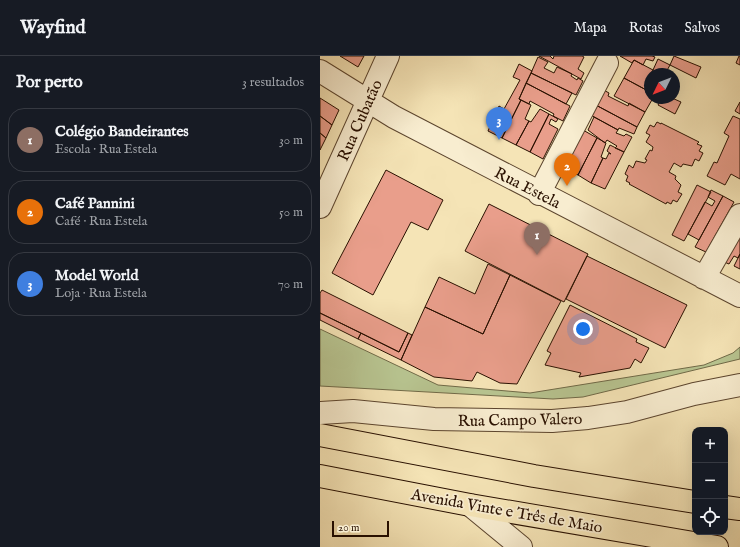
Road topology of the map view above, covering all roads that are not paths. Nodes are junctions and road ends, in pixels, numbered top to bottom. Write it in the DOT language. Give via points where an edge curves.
graph roads {
  1 [pos="388,56"];
  2 [pos="606,63"];
  3 [pos="320,71"];
  4 [pos="368,102"];
  5 [pos="539,194"];
  6 [pos="320,206"];
  7 [pos="740,214"];
  8 [pos="704,278"];
  9 [pos="740,296"];
  10 [pos="740,385"];
  11 [pos="320,412"];
  12 [pos="320,435"];
  13 [pos="320,476"];
  14 [pos="692,502"];
  15 [pos="470,505"];
  16 [pos="728,507"];
  17 [pos="740,509"];
  18 [pos="522,547"];
  19 [pos="717,547"];
  1 -- 4 [label="street, Rua Cubatão"];
  2 -- 5 [label="street"];
  3 -- 4 [label="street, Rua Estela"];
  4 -- 5 [label="street, Rua Estela"];
  4 -- 6 [label="street, Rua Cubatão"];
  5 -- 8 [label="street, Rua Estela" via="589,217"];
  7 -- 8 [label="street"];
  8 -- 9 [label="street, Rua Estela"];
  10 -- 11 [label="street, Rua Campo Valero" via="627,412 552,421 434,419 353,411"];
  12 -- 14 [label="highway" via="534,476"];
  13 -- 15 [label="highway, Avenida Vinte e Três de Maio"];
  15 -- 18 [label="street"];
  15 -- 19 [label="highway, Avenida Vinte e Três de Maio"];
  16 -- 17 [label="highway"];
}
